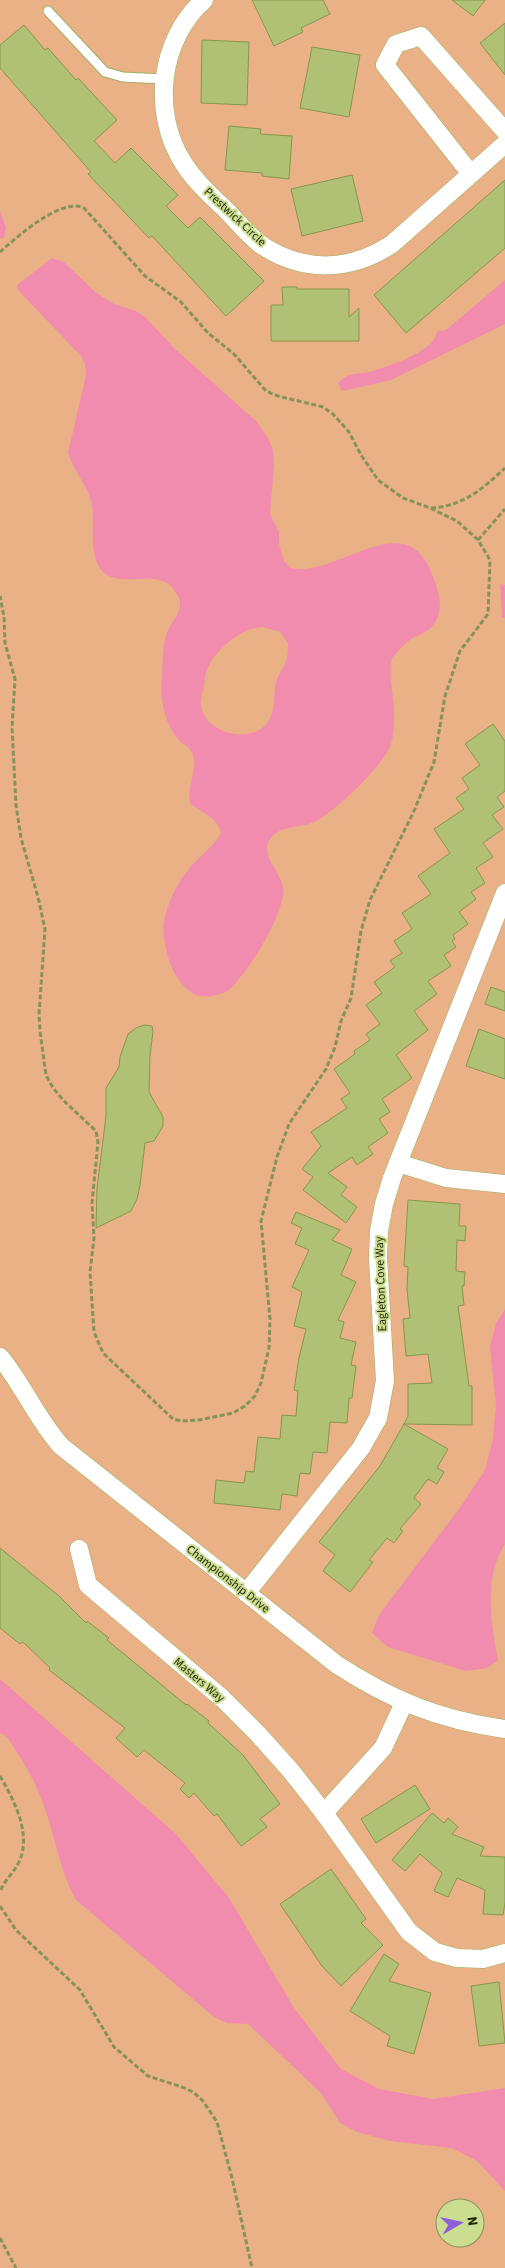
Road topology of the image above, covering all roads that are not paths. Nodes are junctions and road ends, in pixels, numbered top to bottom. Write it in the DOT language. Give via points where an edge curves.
graph roads {
  1 [pos="204,0"];
  2 [pos="48,11"];
  3 [pos="164,79"];
  4 [pos="505,131"];
  5 [pos="505,144"];
  6 [pos="471,174"];
  7 [pos="505,893"];
  8 [pos="398,1162"];
  9 [pos="505,1184"];
  10 [pos="0,1357"];
  11 [pos="79,1549"];
  12 [pos="246,1593"];
  13 [pos="404,1703"];
  14 [pos="505,1729"];
  15 [pos="324,1813"];
  16 [pos="505,1953"];
  1 -- 3 [label="street, Prestwick Circle" via="175,40"];
  2 -- 3 [label="lane" via="106,72 123,77"];
  3 -- 6 [label="street, Prestwick Circle" via="166,123 183,163 259,243 294,261 319,266 344,265 379,252"];
  4 -- 6 [label="street" via="421,36 396,44 385,66"];
  5 -- 6 [label="street, Prestwick Circle"];
  7 -- 8 [label="street, Eagleton Cove Way"];
  8 -- 9 [label="street" via="446,1178"];
  8 -- 12 [label="street, Eagleton Cove Way" via="379,1231 385,1381 378,1418 361,1448"];
  10 -- 12 [label="street, Championship Drive" via="61,1446"];
  11 -- 15 [label="street, Masters Way" via="88,1585 222,1699 258,1734"];
  12 -- 13 [label="street, Championship Drive" via="336,1664 369,1686"];
  13 -- 14 [label="street, Championship Drive" via="457,1720"];
  13 -- 15 [label="street" via="383,1748"];
  15 -- 16 [label="street, Masters Way" via="417,1940 435,1952 457,1958 483,1959"];
}
